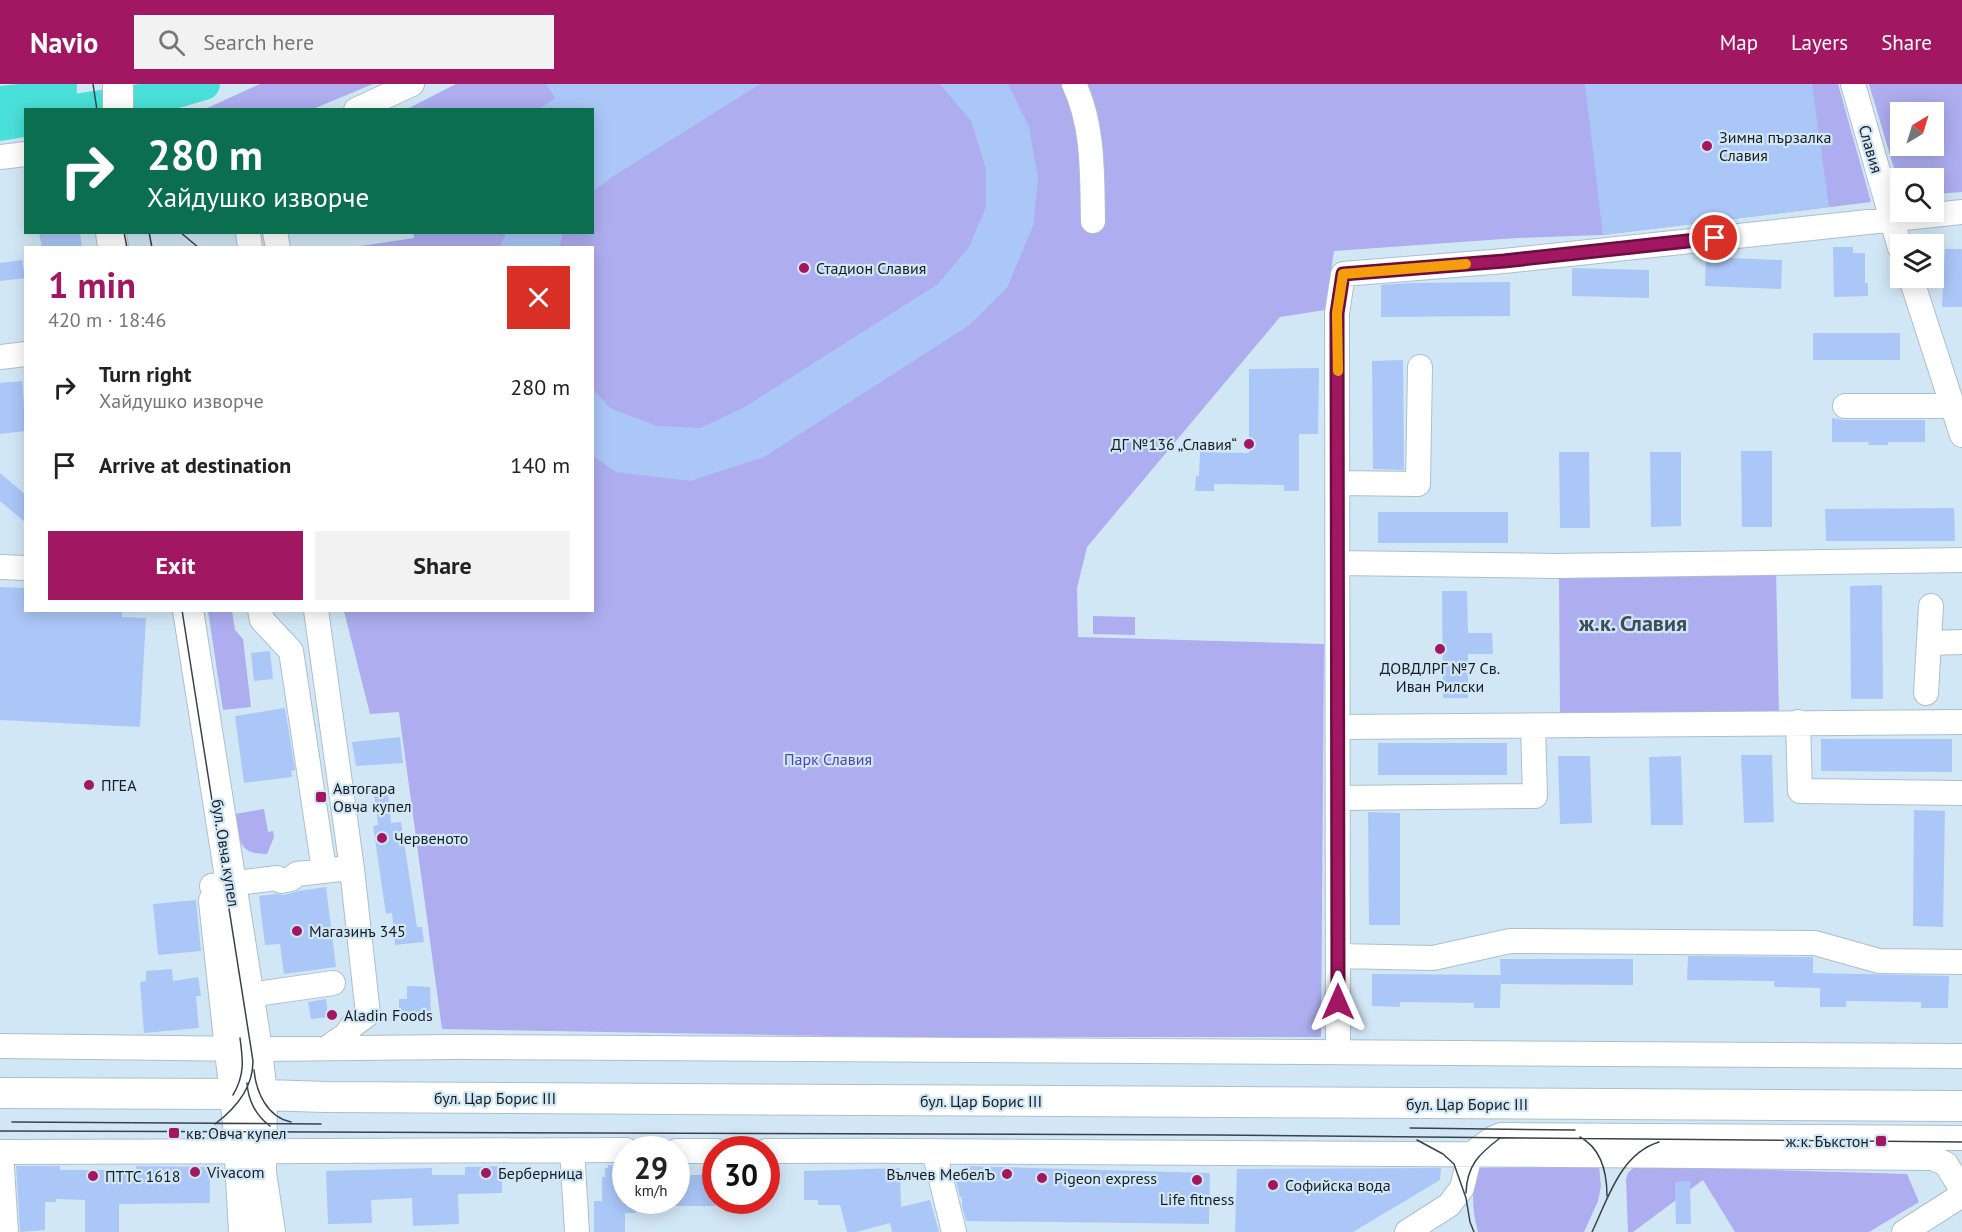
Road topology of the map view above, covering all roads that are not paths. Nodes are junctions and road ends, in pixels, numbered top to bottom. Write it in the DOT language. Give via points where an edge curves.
graph roads {
  1 [pos="118,84"];
  2 [pos="412,84"];
  3 [pos="1074,84"];
  4 [pos="1853,84"];
  5 [pos="118,108"];
  6 [pos="361,108"];
  7 [pos="24,153"];
  8 [pos="0,157"];
  9 [pos="1962,212"];
  10 [pos="1944,214"];
  11 [pos="1890,215"];
  12 [pos="1890,219"];
  13 [pos="1093,221"];
  14 [pos="1914,288"];
  15 [pos="24,354"];
  16 [pos="0,357"];
  17 [pos="1420,368"];
  18 [pos="1845,406"];
  19 [pos="1954,406"];
  20 [pos="1962,435"];
  21 [pos="1338,483"];
  22 [pos="1962,560"];
  23 [pos="1338,563"];
  24 [pos="0,567"];
  25 [pos="24,568"];
  26 [pos="1931,606"];
  27 [pos="170,612"];
  28 [pos="188,612"];
  29 [pos="260,612"];
  30 [pos="316,612"];
  31 [pos="1962,642"];
  32 [pos="1929,643"];
  33 [pos="1926,693"];
  34 [pos="1798,722"];
  35 [pos="1962,722"];
  36 [pos="1533,726"];
  37 [pos="1338,727"];
  38 [pos="1962,793"];
  39 [pos="1338,798"];
  40 [pos="352,869"];
  41 [pos="324,870"];
  42 [pos="221,885"];
  43 [pos="1338,956"];
  44 [pos="1962,962"];
  45 [pos="333,983"];
  46 [pos="249,995"];
  47 [pos="0,1046"];
  48 [pos="327,1048"];
  49 [pos="244,1049"];
  50 [pos="1338,1052"];
  51 [pos="1962,1056"];
  52 [pos="0,1093"];
  53 [pos="249,1094"];
  54 [pos="1962,1106"];
  55 [pos="1962,1138"];
  56 [pos="572,1150"];
  57 [pos="612,1150"];
  58 [pos="250,1151"];
  59 [pos="780,1151"];
  60 [pos="934,1151"];
  61 [pos="0,1152"];
  62 [pos="1470,1155"];
  63 [pos="1962,1190"];
  64 [pos="1962,1195"];
  65 [pos="6,1232"];
  66 [pos="244,1232"];
  67 [pos="270,1232"];
  68 [pos="577,1232"];
  69 [pos="954,1232"];
  70 [pos="1407,1232"];
  71 [pos="1904,1232"];
  1 -- 5 [label="main road"];
  2 -- 6 [label="street"];
  3 -- 13 [label="street" via="1091,152"];
  4 -- 11 [label="street, Славия"];
  7 -- 8 [label="street"];
  9 -- 10 [label="street"];
  12 -- 21 [label="street" via="1504,261 1343,274 1337,313"];
  14 -- 19 [label="street"];
  15 -- 16 [label="street"];
  17 -- 21 [label="street" via="1418,484"];
  18 -- 19 [label="street"];
  19 -- 20 [label="street"];
  21 -- 23 [label="street"];
  22 -- 23 [label="street" via="1555,566"];
  23 -- 37 [label="street"];
  24 -- 25 [label="street"];
  26 -- 32 [label="street"];
  27 -- 42 [label="main road, бул. Овча купел"];
  28 -- 42 [label="main road, бул. Овча купел"];
  29 -- 41 [label="street" via="261,620 291,651"];
  30 -- 40 [label="street"];
  31 -- 32 [label="street"];
  32 -- 33 [label="street"];
  34 -- 35 [label="street"];
  34 -- 36 [label="street"];
  34 -- 38 [label="street" via="1800,791"];
  36 -- 37 [label="street"];
  36 -- 39 [label="street" via="1535,796"];
  37 -- 39 [label="street"];
  39 -- 43 [label="street"];
  40 -- 41 [label="street"];
  40 -- 48 [label="street" via="368,1014"];
  41 -- 42 [label="street"];
  42 -- 46 [label="main road, бул. Овча купел"];
  42 -- 49 [label="main road, бул. Овча купел"];
  43 -- 44 [label="street" via="1433,958 1510,941 1815,943 1879,961"];
  43 -- 50 [label="street"];
  45 -- 46 [label="street"];
  46 -- 49 [label="main road, бул. Овча купел"];
  47 -- 49 [label="street"];
  48 -- 49 [label="street"];
  48 -- 50 [label="street"];
  49 -- 53 [label="main road, бул. Овча купел"];
  50 -- 51 [label="street"];
  52 -- 53 [label="main road, бул. Цар Борис III"];
  53 -- 54 [label="main road, бул. Цар Борис III"];
  53 -- 58 [label="main road, бул. Овча купел"];
  55 -- 62 [label="street" via="1508,1134 1492,1139"];
  56 -- 57 [label="street"];
  56 -- 58 [label="street"];
  56 -- 68 [label="street"];
  58 -- 61 [label="street"];
  58 -- 66 [label="main road"];
  58 -- 67 [label="main road" via="261,1173"];
  59 -- 60 [label="street"];
  60 -- 62 [label="street"];
  60 -- 69 [label="street"];
  61 -- 65 [label="street"];
  62 -- 63 [label="street" via="1933,1158 1946,1164"];
  62 -- 70 [label="street" via="1462,1188 1449,1205"];
  64 -- 71 [label="street"];
}
